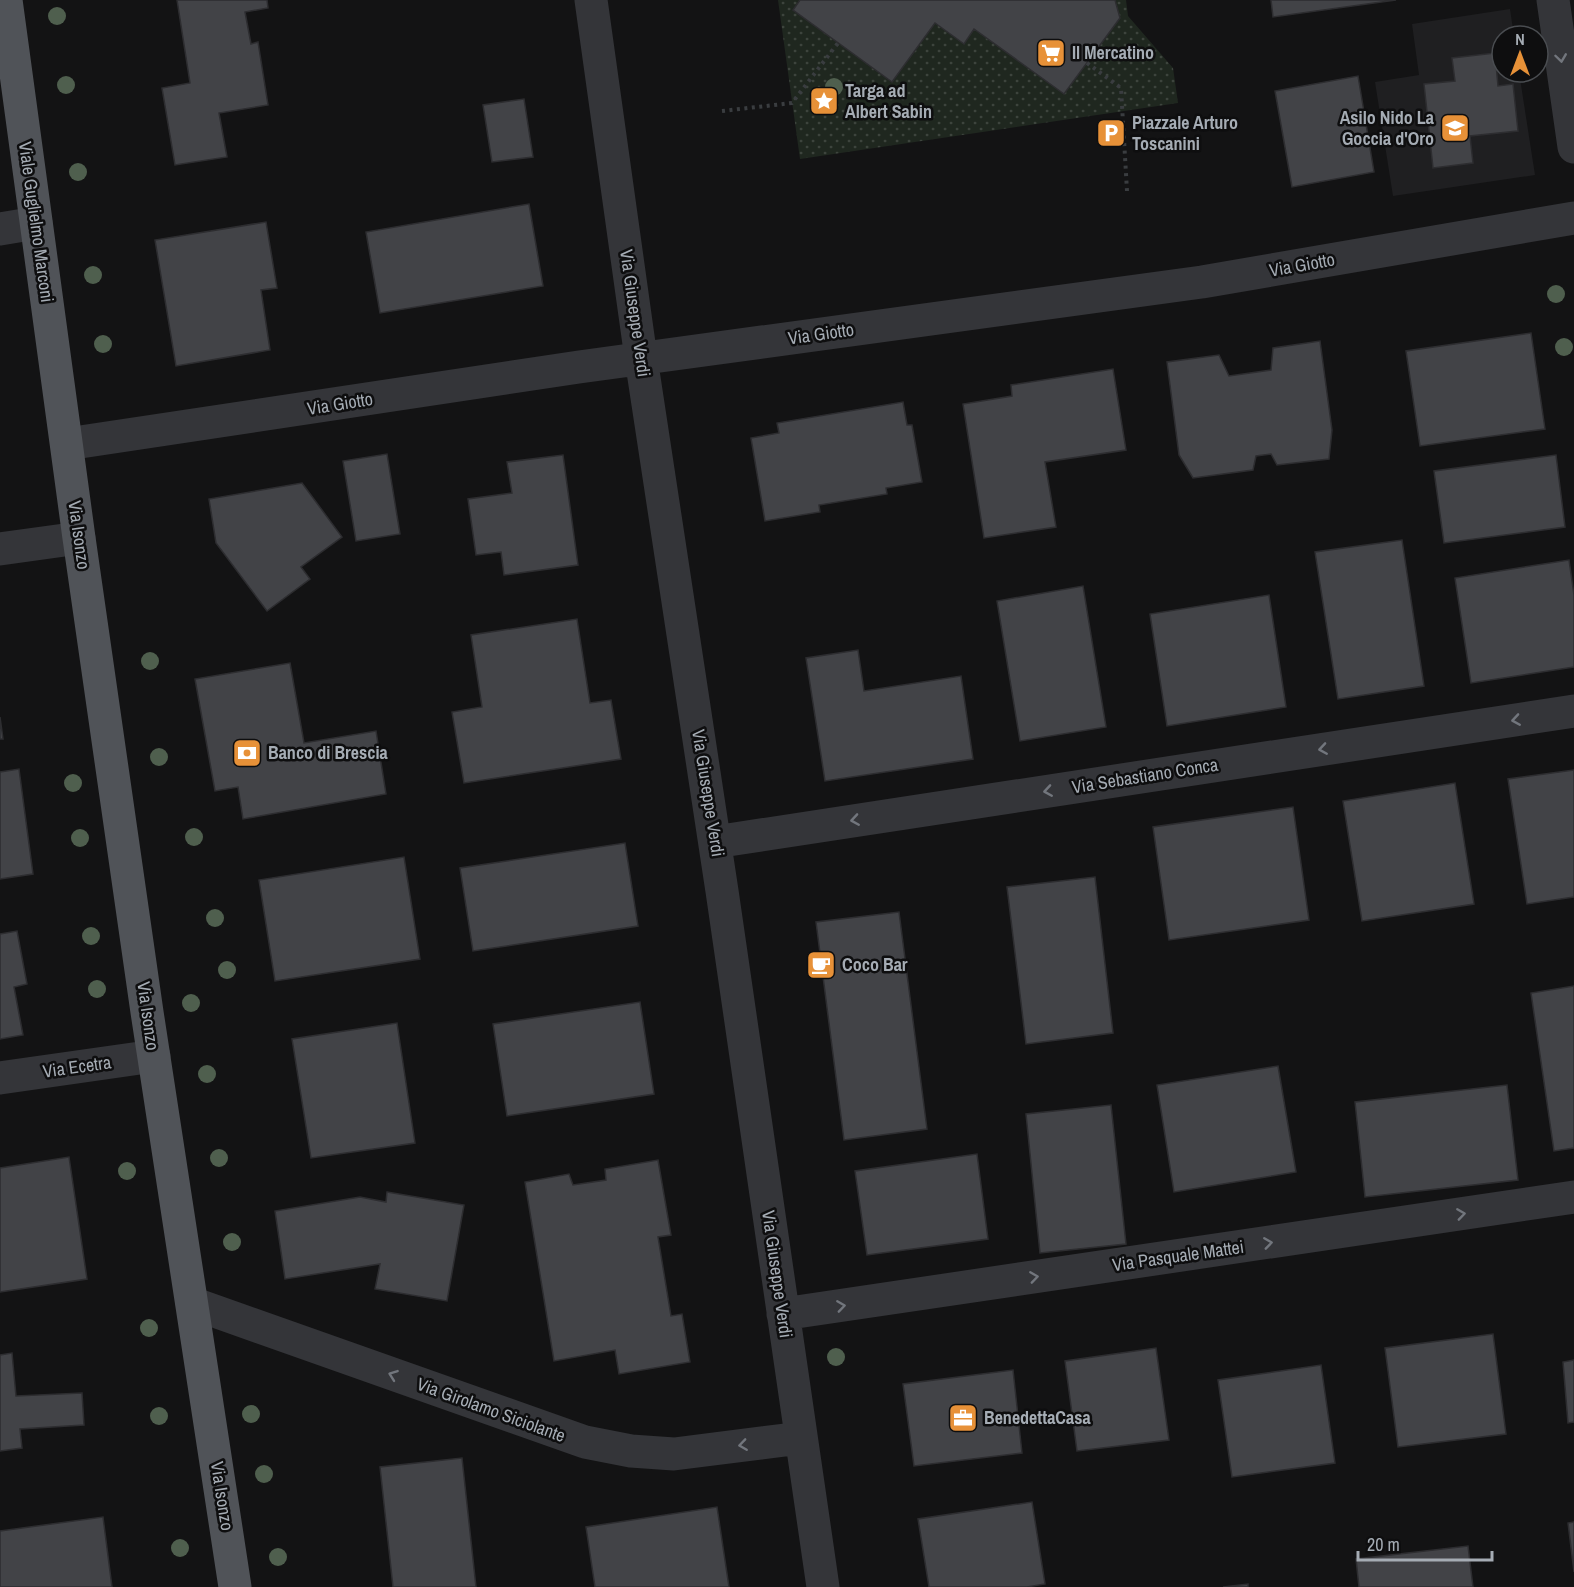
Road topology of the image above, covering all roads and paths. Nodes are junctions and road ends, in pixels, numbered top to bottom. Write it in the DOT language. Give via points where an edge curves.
graph roads {
  1 [pos="6,0"];
  2 [pos="591,0"];
  3 [pos="1553,0"];
  4 [pos="838,43"];
  5 [pos="1087,63"];
  6 [pos="722,111"];
  7 [pos="1574,147"];
  8 [pos="1127,191"];
  9 [pos="1574,218"];
  10 [pos="36,223"];
  11 [pos="0,229"];
  12 [pos="642,358"];
  13 [pos="67,444"];
  14 [pos="79,538"];
  15 [pos="0,549"];
  16 [pos="1574,711"];
  17 [pos="715,842"];
  18 [pos="154,1056"];
  19 [pos="0,1078"];
  20 [pos="1574,1197"];
  21 [pos="192,1303"];
  22 [pos="783,1314"];
  23 [pos="801,1438"];
  24 [pos="235,1587"];
  25 [pos="823,1587"];
  1 -- 10 [label="main road, Viale Guglielmo Marconi"];
  2 -- 12 [label="street, Via Giuseppe Verdi"];
  3 -- 7 [label="street, one-way"];
  4 -- 6 [label="path" via="792,103"];
  5 -- 8 [label="path" via="1121,88"];
  9 -- 12 [label="street, Via Giotto" via="1202,282"];
  10 -- 11 [label="street"];
  10 -- 13 [label="main road, Viale Guglielmo Marconi"];
  12 -- 13 [label="street, Via Giotto"];
  12 -- 17 [label="street, Via Giuseppe Verdi"];
  13 -- 14 [label="main road, Via Isonzo"];
  14 -- 15 [label="street"];
  14 -- 18 [label="main road, Via Isonzo"];
  16 -- 17 [label="street, Via Sebastiano Conca, one-way"];
  17 -- 22 [label="street, Via Giuseppe Verdi"];
  18 -- 19 [label="street, Via Ecetra"];
  18 -- 21 [label="main road, Via Isonzo"];
  22 -- 20 [label="street, Via Pasquale Mattei, one-way"];
  23 -- 21 [label="street, Via Girolamo Siciolante, one-way" via="674,1454 585,1443"];
  21 -- 24 [label="main road, Via Isonzo"];
  22 -- 23 [label="street, Via Giuseppe Verdi"];
  23 -- 25 [label="street, Via Giuseppe Verdi"];
}
